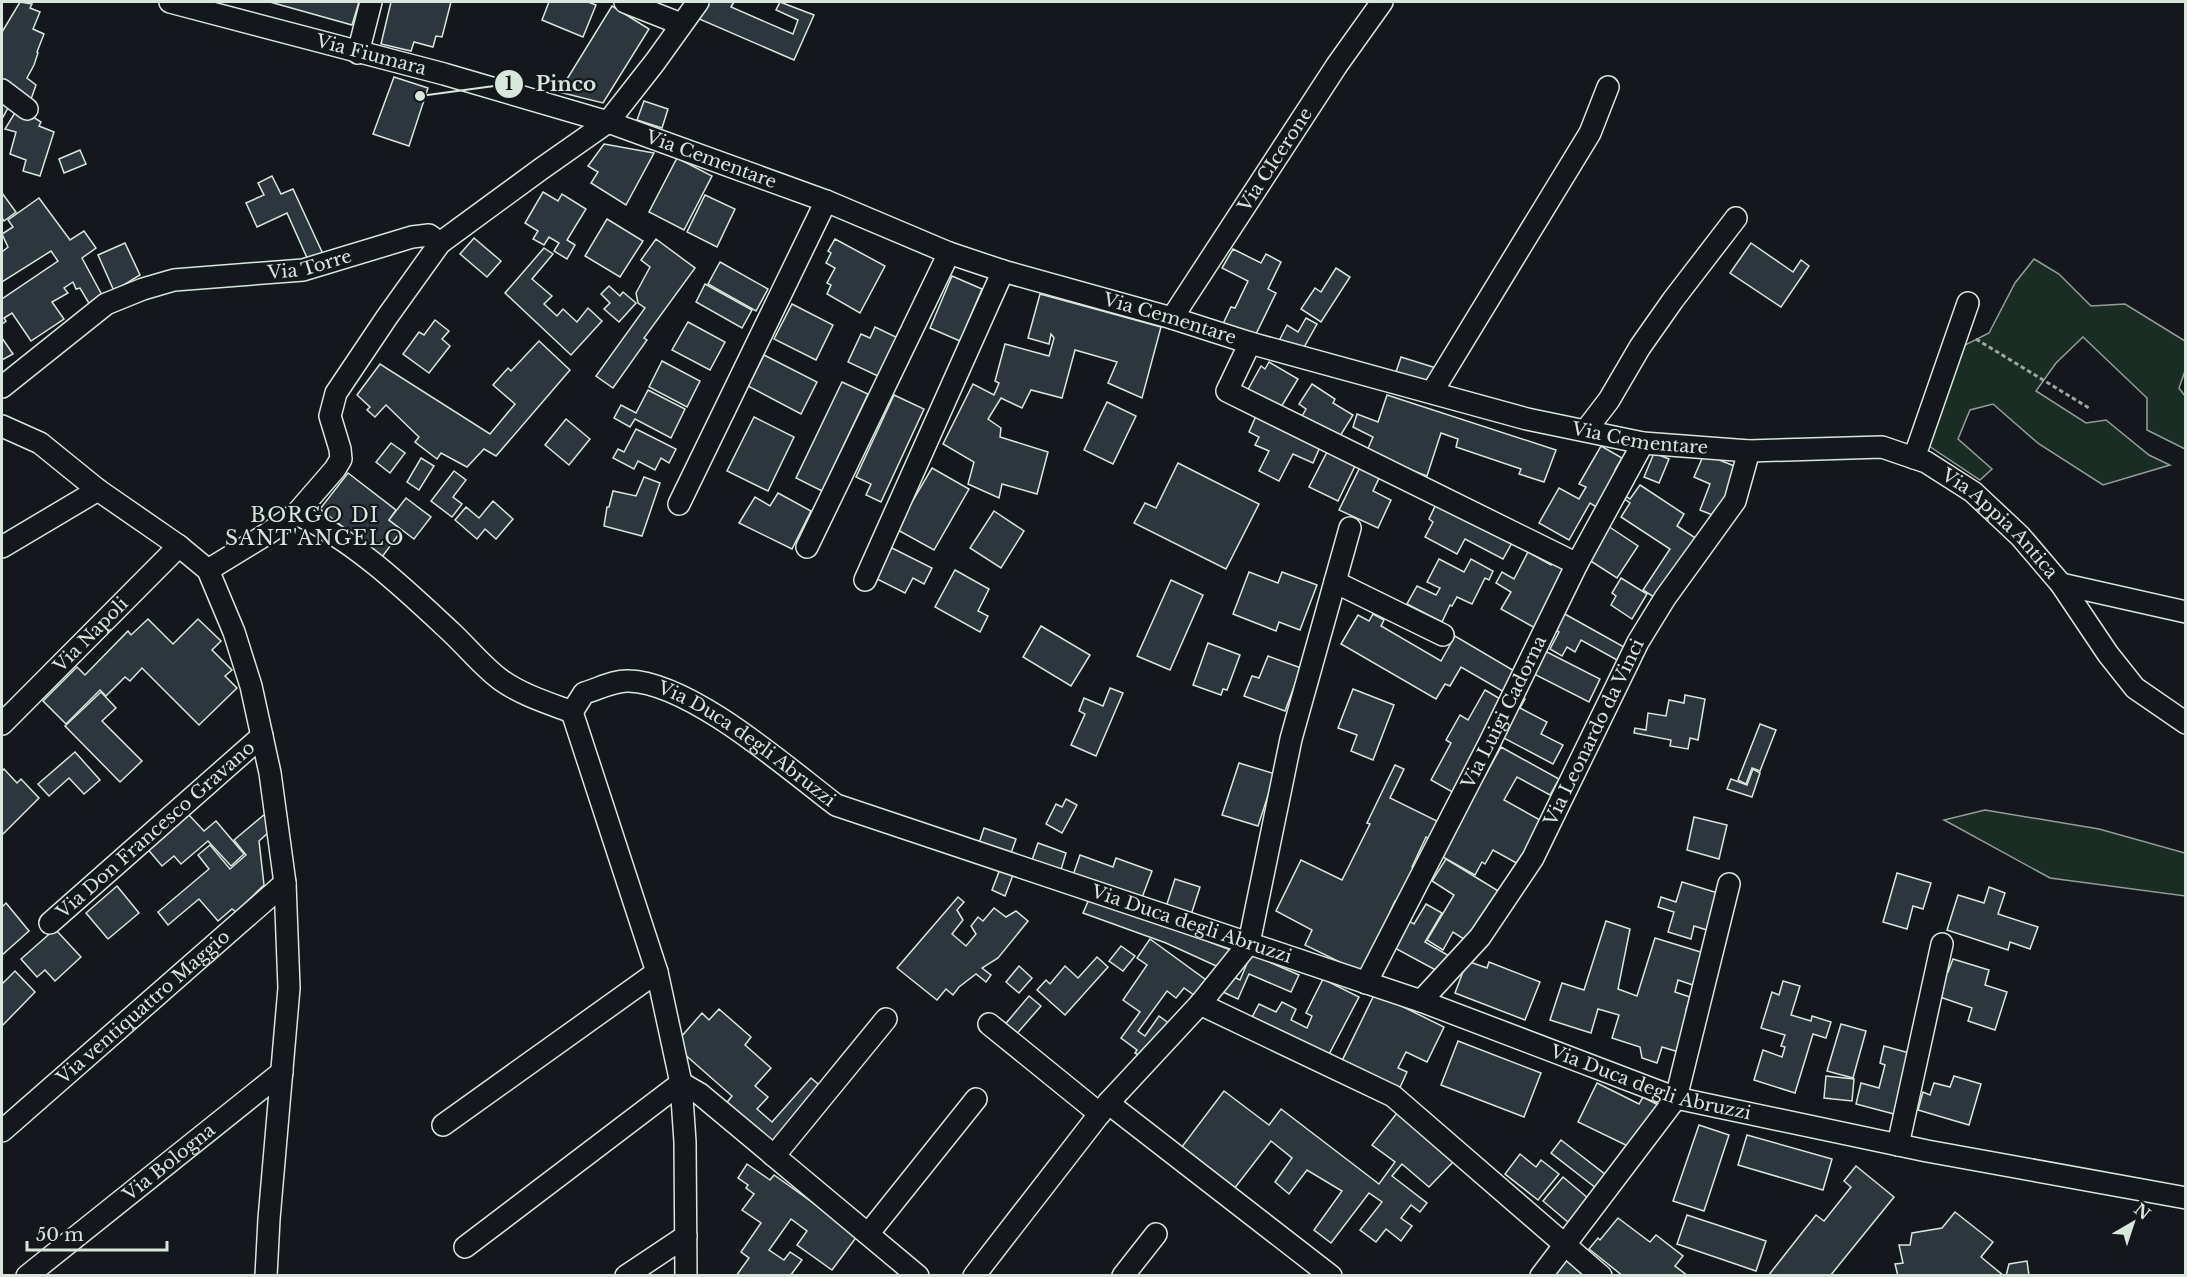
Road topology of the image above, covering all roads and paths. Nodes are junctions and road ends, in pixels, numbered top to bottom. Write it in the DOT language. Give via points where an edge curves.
graph roads {
  1 [pos="170,2"];
  2 [pos="371,2"];
  3 [pos="625,2"];
  4 [pos="698,2"];
  5 [pos="1382,2"];
  6 [pos="681,24"];
  7 [pos="358,53"];
  8 [pos="1608,87"];
  9 [pos="2,90"];
  10 [pos="27,109"];
  11 [pos="608,122"];
  12 [pos="826,201"];
  13 [pos="1736,218"];
  14 [pos="440,243"];
  15 [pos="949,253"];
  16 [pos="1003,271"];
  17 [pos="1968,303"];
  18 [pos="1172,318"];
  19 [pos="1959,329"];
  20 [pos="1250,343"];
  21 [pos="2,387"];
  22 [pos="1432,392"];
  23 [pos="2089,408"];
  24 [pos="2,426"];
  25 [pos="1586,430"];
  26 [pos="1643,442"];
  27 [pos="1749,451"];
  28 [pos="1914,458"];
  29 [pos="99,490"];
  30 [pos="679,504"];
  31 [pos="296,514"];
  32 [pos="1350,528"];
  33 [pos="179,546"];
  34 [pos="2,547"];
  35 [pos="807,547"];
  36 [pos="1577,564"];
  37 [pos="208,570"];
  38 [pos="865,580"];
  39 [pos="1335,582"];
  40 [pos="2061,584"];
  41 [pos="2186,612"];
  42 [pos="1443,635"];
  43 [pos="572,712"];
  44 [pos="2186,723"];
  45 [pos="2,724"];
  46 [pos="262,736"];
  47 [pos="285,884"];
  48 [pos="1729,884"];
  49 [pos="50,922"];
  50 [pos="1249,943"];
  51 [pos="1942,944"];
  52 [pos="657,972"];
  53 [pos="1366,983"];
  54 [pos="1420,1001"];
  55 [pos="1200,1004"];
  56 [pos="886,1019"];
  57 [pos="989,1024"];
  58 [pos="282,1072"];
  59 [pos="681,1083"];
  60 [pos="1676,1098"];
  61 [pos="976,1099"];
  62 [pos="1104,1109"];
  63 [pos="443,1125"];
  64 [pos="2,1131"];
  65 [pos="1898,1145"];
  66 [pos="774,1156"];
  67 [pos="2186,1198"];
  68 [pos="868,1234"];
  69 [pos="1156,1234"];
  70 [pos="686,1236"];
  71 [pos="1566,1245"];
  72 [pos="465,1247"];
  73 [pos="27,1275"];
  74 [pos="266,1275"];
  75 [pos="626,1275"];
  76 [pos="686,1275"];
  77 [pos="918,1275"];
  78 [pos="974,1275"];
  79 [pos="1123,1275"];
  80 [pos="1331,1275"];
  81 [pos="1541,1275"];
  82 [pos="1601,1275"];
  1 -- 7 [label="street, Via Fiumara"];
  2 -- 7 [label="street"];
  3 -- 6 [label="street"];
  4 -- 6 [label="street"];
  5 -- 18 [label="street, Via CIcerone"];
  6 -- 11 [label="street"];
  7 -- 11 [label="street, Via Fiumara"];
  8 -- 22 [label="street" via="1590,133"];
  9 -- 10 [label="street"];
  11 -- 12 [label="street, Via Cementare"];
  11 -- 14 [label="street"];
  12 -- 15 [label="street, Via Cementare"];
  12 -- 30 [label="street"];
  13 -- 25 [label="street" via="1673,300"];
  14 -- 21 [label="street, Via Torre" via="429,235 412,237 303,270 174,280 143,289 106,304"];
  14 -- 31 [label="street" via="336,393 330,416 341,459"];
  15 -- 16 [label="street, Via Cementare"];
  15 -- 35 [label="street"];
  16 -- 18 [label="street, Via Cementare"];
  16 -- 38 [label="street"];
  17 -- 19 [label="street"];
  18 -- 20 [label="street, Via Cementare"];
  19 -- 23 [label="path"];
  19 -- 28 [label="street"];
  20 -- 22 [label="street, Via Cementare"];
  20 -- 36 [label="street" via="1227,391"];
  22 -- 25 [label="street, Via Cementare" via="1527,419"];
  24 -- 29 [label="street" via="40,443"];
  25 -- 26 [label="street, Via Cementare"];
  26 -- 27 [label="street, Via Cementare"];
  26 -- 36 [label="street, Via Luigi Cadorna"];
  27 -- 28 [label="street, Via Appia Antica" via="1882,447"];
  27 -- 54 [label="street, Via Leonardo da Vinci" via="1735,501 1638,642 1533,858 1480,937"];
  28 -- 40 [label="street, Via Appia Antica" via="1973,492 2020,536"];
  29 -- 33 [label="street"];
  29 -- 34 [label="street"];
  31 -- 37 [label="street"];
  31 -- 43 [label="street" via="353,549 404,588 501,680"];
  32 -- 39 [label="street"];
  33 -- 37 [label="street"];
  33 -- 45 [label="street, Via Napoli"];
  36 -- 53 [label="street, Via Luigi Cadorna"];
  37 -- 46 [label="street" via="234,632"];
  39 -- 42 [label="street"];
  39 -- 50 [label="street" via="1291,739"];
  40 -- 41 [label="street"];
  40 -- 44 [label="street, Via Appia Antica" via="2135,688"];
  43 -- 50 [label="street, Via Duca degli Abruzzi" via="584,693 627,680 654,684 700,705 836,805"];
  43 -- 52 [label="street"];
  46 -- 47 [label="street"];
  46 -- 49 [label="street, Via Don Francesco Gravano"];
  47 -- 58 [label="street" via="289,988"];
  47 -- 64 [label="street, Via ventiquattro Maggio"];
  48 -- 60 [label="street"];
  50 -- 53 [label="street, Via Duca degli Abruzzi"];
  50 -- 55 [label="street"];
  51 -- 65 [label="street"];
  52 -- 59 [label="street"];
  52 -- 63 [label="street"];
  53 -- 54 [label="street, Via Duca degli Abruzzi"];
  54 -- 60 [label="street, Via Duca degli Abruzzi"];
  55 -- 62 [label="street"];
  55 -- 71 [label="street" via="1393,1096"];
  56 -- 66 [label="street"];
  57 -- 62 [label="street"];
  58 -- 73 [label="street, Via Bologna"];
  58 -- 74 [label="street"];
  59 -- 66 [label="street" via="700,1094"];
  59 -- 70 [label="street"];
  59 -- 72 [label="street"];
  60 -- 65 [label="street, Via Duca degli Abruzzi"];
  60 -- 71 [label="street"];
  61 -- 68 [label="street"];
  62 -- 78 [label="street"];
  62 -- 80 [label="street"];
  65 -- 67 [label="street, Via Duca degli Abruzzi"];
  66 -- 68 [label="street"];
  68 -- 77 [label="street"];
  69 -- 79 [label="street"];
  70 -- 75 [label="street"];
  70 -- 76 [label="street"];
  71 -- 81 [label="street"];
  71 -- 82 [label="street"];
}
